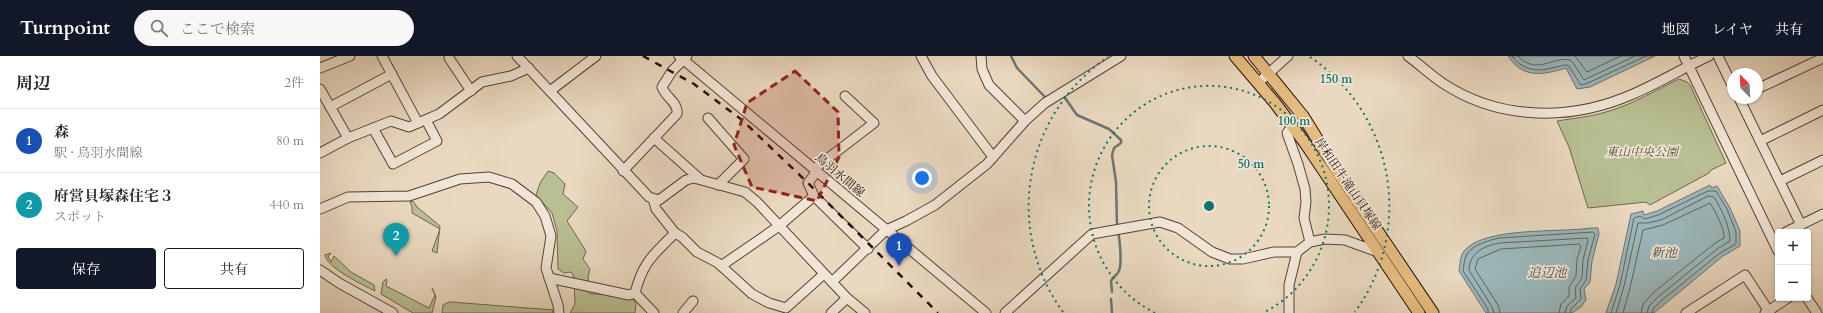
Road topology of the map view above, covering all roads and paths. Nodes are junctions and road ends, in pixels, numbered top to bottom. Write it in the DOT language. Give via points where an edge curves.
graph roads {
  1 [pos="350,56"];
  2 [pos="382,56"];
  3 [pos="517,56"];
  4 [pos="596,56"];
  5 [pos="921,56"];
  6 [pos="981,56"];
  7 [pos="1121,56"];
  8 [pos="1235,56"];
  9 [pos="1254,56"];
  10 [pos="1288,56"];
  11 [pos="1408,56"];
  12 [pos="1684,56"];
  13 [pos="1709,56"];
  14 [pos="1718,56"];
  15 [pos="683,57"];
  16 [pos="449,58"];
  17 [pos="1823,58"];
  18 [pos="1689,66"];
  19 [pos="320,68"];
  20 [pos="528,68"];
  21 [pos="1269,73"];
  22 [pos="392,74"];
  23 [pos="1727,75"];
  24 [pos="1259,82"];
  25 [pos="1763,87"];
  26 [pos="320,89"];
  27 [pos="471,91"];
  28 [pos="550,91"];
  29 [pos="846,96"];
  30 [pos="1742,104"];
  31 [pos="330,107"];
  32 [pos="1823,110"];
  33 [pos="708,118"];
  34 [pos="422,121"];
  35 [pos="1025,121"];
  36 [pos="1292,126"];
  37 [pos="373,128"];
  38 [pos="348,138"];
  39 [pos="654,138"];
  40 [pos="1760,142"];
  41 [pos="320,153"];
  42 [pos="993,157"];
  43 [pos="1823,160"];
  44 [pos="816,170"];
  45 [pos="623,171"];
  46 [pos="700,179"];
  47 [pos="1780,181"];
  48 [pos="718,185"];
  49 [pos="814,196"];
  50 [pos="654,199"];
  51 [pos="320,209"];
  52 [pos="1823,214"];
  53 [pos="1801,224"];
  54 [pos="779,226"];
  55 [pos="1792,229"];
  56 [pos="886,230"];
  57 [pos="675,233"];
  58 [pos="1775,237"];
  59 [pos="1310,242"];
  60 [pos="868,249"];
  61 [pos="1297,252"];
  62 [pos="1378,252"];
  63 [pos="721,266"];
  64 [pos="320,270"];
  65 [pos="824,274"];
  66 [pos="549,278"];
  67 [pos="832,282"];
  68 [pos="635,293"];
  69 [pos="847,298"];
  70 [pos="693,301"];
  71 [pos="1784,301"];
  72 [pos="1809,301"];
  73 [pos="1768,312"];
  74 [pos="393,313"];
  75 [pos="559,313"];
  76 [pos="654,313"];
  77 [pos="683,313"];
  78 [pos="830,313"];
  79 [pos="864,313"];
  80 [pos="986,313"];
  81 [pos="1005,313"];
  82 [pos="1289,313"];
  83 [pos="1420,313"];
  84 [pos="1433,313"];
  85 [pos="1686,313"];
  86 [pos="1817,313"];
  1 -- 19 [label="street"];
  2 -- 22 [label="street"];
  3 -- 20 [label="street"];
  4 -- 28 [label="street"];
  5 -- 42 [label="street" via="932,76"];
  6 -- 35 [label="street" via="982,69 989,85"];
  7 -- 35 [label="street" via="1045,103"];
  8 -- 24 [label="main road, 岸和田牛滝山貝塚線"];
  9 -- 21 [label="main road, 岸和田牛滝山貝塚線"];
  10 -- 21 [label="street"];
  11 -- 18 [label="street" via="1444,84 1462,94 1515,112 1540,113 1566,113 1591,109 1633,94"];
  12 -- 18 [label="street"];
  13 -- 18 [label="street"];
  14 -- 23 [label="street"];
  15 -- 39 [label="street" via="662,87 678,112"];
  15 -- 44 [label="street, 鳥羽水間線"];
  16 -- 27 [label="street"];
  17 -- 25 [label="street"];
  18 -- 58 [label="street"];
  20 -- 27 [label="street" via="511,76 482,82"];
  20 -- 28 [label="street"];
  21 -- 24 [label="street"];
  21 -- 84 [label="main road, 岸和田牛滝山貝塚線" via="1303,116"];
  22 -- 31 [label="street"];
  22 -- 34 [label="street"];
  24 -- 36 [label="main road, 岸和田牛滝山貝塚線"];
  26 -- 31 [label="street"];
  27 -- 34 [label="street" via="439,114"];
  28 -- 45 [label="street"];
  29 -- 44 [label="street" via="874,123"];
  30 -- 40 [label="street"];
  31 -- 38 [label="street"];
  32 -- 40 [label="street"];
  33 -- 48 [label="street" via="744,159"];
  34 -- 37 [label="street" via="408,127 391,121"];
  34 -- 37 [label="street" via="437,141 393,164"];
  35 -- 42 [label="street"];
  36 -- 59 [label="street" via="1288,133 1305,189 1304,218"];
  36 -- 62 [label="main road, 岸和田牛滝山貝塚線"];
  37 -- 38 [label="street"];
  38 -- 41 [label="street"];
  39 -- 45 [label="street"];
  39 -- 46 [label="street"];
  40 -- 47 [label="street"];
  42 -- 56 [label="street" via="935,205"];
  43 -- 47 [label="street"];
  44 -- 49 [label="street" via="808,182"];
  44 -- 56 [label="street, 鳥羽水間線"];
  45 -- 50 [label="street"];
  46 -- 48 [label="street"];
  46 -- 50 [label="street" via="686,180 663,198"];
  47 -- 53 [label="street"];
  48 -- 54 [label="street" via="749,195"];
  49 -- 54 [label="street"];
  49 -- 60 [label="street"];
  50 -- 57 [label="street" via="656,209"];
  51 -- 66 [label="street" via="348,197 408,196 460,179 497,179 512,184 524,192 536,202 545,216 551,236 546,268"];
  52 -- 53 [label="street"];
  53 -- 55 [label="street"];
  54 -- 63 [label="street"];
  54 -- 65 [label="street"];
  56 -- 60 [label="street"];
  56 -- 80 [label="street, 鳥羽水間線"];
  57 -- 63 [label="street" via="697,252"];
  57 -- 68 [label="street" via="647,261"];
  59 -- 61 [label="street"];
  59 -- 62 [label="street" via="1325,239 1345,240"];
  60 -- 67 [label="street"];
  61 -- 81 [label="street" via="1274,252 1243,259 1230,259 1212,252 1178,228 1160,222 1092,234"];
  61 -- 82 [label="street" via="1289,286"];
  62 -- 83 [label="main road, 岸和田牛滝山貝塚線"];
  63 -- 65 [label="street" via="752,294 786,308"];
  64 -- 74 [label="street"];
  65 -- 67 [label="street"];
  66 -- 68 [label="street" via="629,295"];
  66 -- 75 [label="street"];
  67 -- 69 [label="street"];
  68 -- 76 [label="street"];
  69 -- 78 [label="street"];
  69 -- 79 [label="street"];
  70 -- 77 [label="street"];
  71 -- 73 [label="street"];
  72 -- 86 [label="street"];
  73 -- 85 [label="street" via="1745,275"];
}
